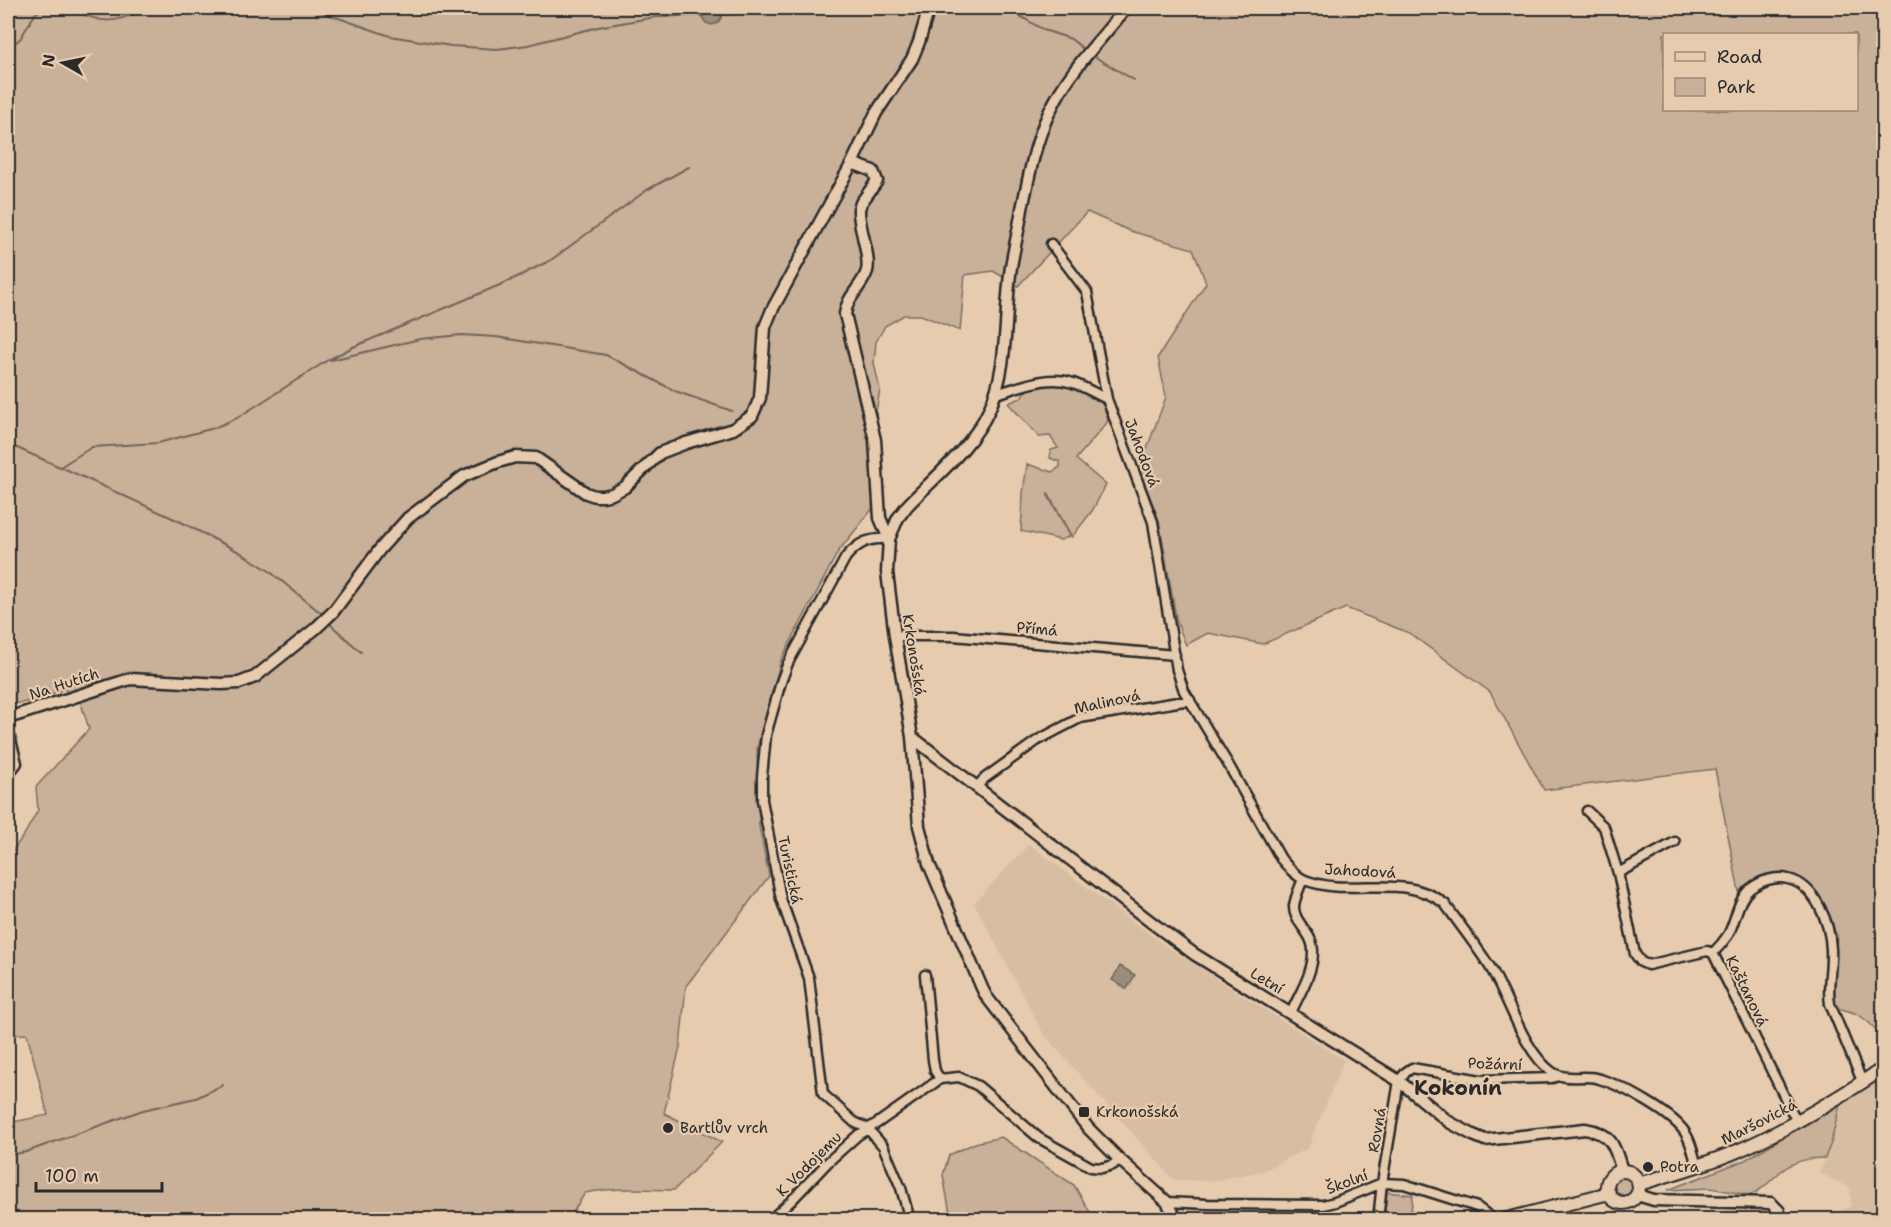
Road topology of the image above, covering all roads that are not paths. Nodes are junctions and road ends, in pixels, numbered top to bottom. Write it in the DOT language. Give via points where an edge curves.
graph roads {
  1 [pos="928,8"];
  2 [pos="1126,8"];
  3 [pos="852,163"];
  4 [pos="1051,244"];
  5 [pos="996,394"];
  6 [pos="1107,399"];
  7 [pos="889,539"];
  8 [pos="895,636"];
  9 [pos="1175,655"];
  10 [pos="1190,700"];
  11 [pos="8,718"];
  12 [pos="8,729"];
  13 [pos="912,737"];
  14 [pos="8,773"];
  15 [pos="977,786"];
  16 [pos="1587,811"];
  17 [pos="1675,843"];
  18 [pos="1618,873"];
  19 [pos="1303,879"];
  20 [pos="1713,952"];
  21 [pos="925,975"];
  22 [pos="1291,1013"];
  23 [pos="1884,1068"];
  24 [pos="1559,1076"];
  25 [pos="940,1079"];
  26 [pos="1399,1081"];
  27 [pos="1862,1081"];
  28 [pos="1796,1120"];
  29 [pos="867,1128"];
  30 [pos="1119,1159"];
  31 [pos="1697,1167"];
  32 [pos="1622,1171"];
  33 [pos="1382,1183"];
  34 [pos="1638,1189"];
  35 [pos="1609,1193"];
  36 [pos="1167,1202"];
  37 [pos="770,1220"];
  38 [pos="910,1220"];
  39 [pos="1177,1220"];
  40 [pos="1378,1220"];
  41 [pos="1494,1220"];
  42 [pos="1503,1220"];
  43 [pos="1779,1220"];
  1 -- 3 [label="street, Na Hutích" via="912,59 876,113"];
  2 -- 5 [label="street, Krkonošská" via="1064,86 1046,118 1032,158 1011,267"];
  3 -- 7 [label="street" via="873,171 877,181 859,209 868,264 848,300 845,314 875,440 880,518"];
  3 -- 11 [label="street, Na Hutích" via="772,310 765,327 760,398 745,422 660,453 625,487 603,496 585,493 536,458 515,457 498,462 464,476 408,518 333,612 255,677 221,684 130,679"];
  4 -- 6 [label="street, Jahodová" via="1087,292"];
  5 -- 6 [label="street" via="1037,381 1054,380 1072,382"];
  5 -- 7 [label="street, Krkonošská" via="974,436 907,506"];
  6 -- 9 [label="street, Jahodová" via="1154,522"];
  7 -- 8 [label="street, Krkonošská" via="887,583"];
  7 -- 29 [label="street, Turistická" via="871,538 846,557 788,663 766,735 762,777 762,800 781,899 809,978 823,1094 854,1122"];
  8 -- 9 [label="street, Přímá" via="953,636"];
  8 -- 13 [label="street, Krkonošská"];
  9 -- 10 [label="street, Jahodová" via="1184,692"];
  10 -- 15 [label="street, Malinová" via="1080,718 1038,740"];
  10 -- 19 [label="street, Jahodová" via="1281,859"];
  12 -- 14 [label="street" via="17,763"];
  13 -- 15 [label="street, Letní"];
  13 -- 30 [label="street, Krkonošská" via="921,839 982,988 1088,1128"];
  15 -- 22 [label="street, Letní" via="1168,935"];
  16 -- 18 [label="street" via="1604,827"];
  17 -- 18 [label="street"];
  18 -- 20 [label="street, Kaštanová" via="1635,954 1641,962"];
  19 -- 22 [label="street" via="1295,913 1308,932 1313,951 1311,969"];
  19 -- 24 [label="street, Jahodová" via="1338,887 1396,886 1437,897 1490,967 1537,1056"];
  20 -- 27 [label="street" via="1729,934 1749,890 1778,878 1805,887 1828,929 1830,1004"];
  20 -- 28 [label="street, Kaštanová"];
  21 -- 25 [label="street" via="933,1060"];
  22 -- 26 [label="street, Letní"];
  23 -- 27 [label="main road, Maršovická"];
  24 -- 26 [label="street, Požární" via="1481,1080 1412,1068"];
  24 -- 31 [label="street" via="1615,1084 1664,1112 1687,1136"];
  25 -- 29 [label="street, K Vodojemu"];
  25 -- 30 [label="street" via="959,1077 978,1086 1039,1138 1091,1167 1113,1165"];
  26 -- 32 [label="street, Letní" via="1449,1122 1485,1140 1585,1129 1599,1133 1614,1148"];
  26 -- 33 [label="street, Rovná"];
  27 -- 28 [label="main road, Maršovická"];
  28 -- 31 [label="main road, Maršovická"];
  29 -- 37 [label="street, K Vodojemu"];
  29 -- 38 [label="street, Turistická" via="889,1158"];
  30 -- 36 [label="street, Krkonošská"];
  31 -- 34 [label="main road, Maršovická"];
  32 -- 34 [label="main road" via="1633,1174"];
  32 -- 35 [label="main road" via="1611,1177"];
  33 -- 36 [label="street, Školní" via="1323,1205"];
  33 -- 40 [label="street, Rovná"];
  33 -- 41 [label="street, Školní" via="1404,1184 1477,1207"];
  34 -- 35 [label="main road, Maršovická" via="1629,1202 1619,1202"];
  34 -- 43 [label="street" via="1654,1200 1771,1203 1779,1211"];
  35 -- 42 [label="main road"];
  36 -- 39 [label="street, Krkonošská"];
}
